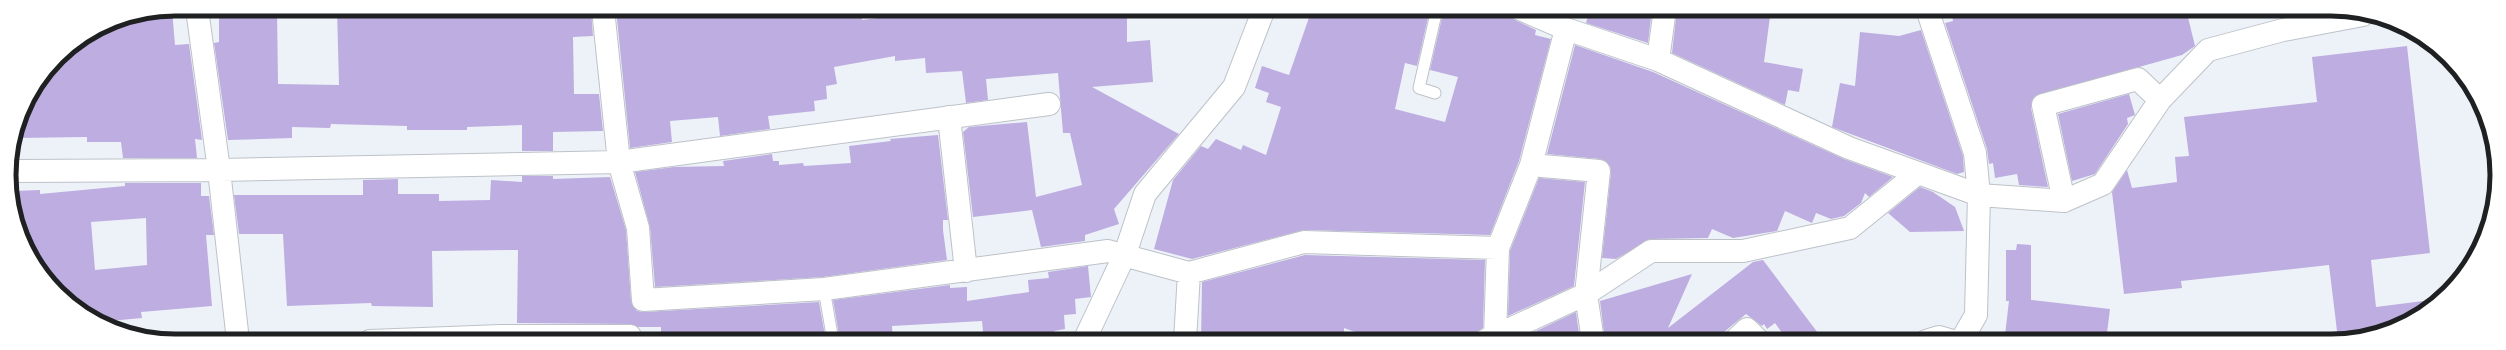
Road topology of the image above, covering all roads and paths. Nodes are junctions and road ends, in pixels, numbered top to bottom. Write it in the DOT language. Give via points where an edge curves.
graph roads {
  1 [pos="198,16"];
  2 [pos="604,16"];
  3 [pos="1261,16"];
  4 [pos="1435,16"];
  5 [pos="1536,16"];
  6 [pos="1664,16"];
  7 [pos="1930,16"];
  8 [pos="2352,17"];
  9 [pos="1566,29"];
  10 [pos="1658,60"];
  11 [pos="1436,93"];
  12 [pos="2160,100"];
  13 [pos="1050,104"];
  14 [pos="949,117"];
  15 [pos="619,162"];
  16 [pos="1531,165"];
  17 [pos="219,170"];
  18 [pos="16,171"];
  19 [pos="1918,173"];
  20 [pos="1979,195"];
  21 [pos="2064,201"];
  22 [pos="1498,248"];
  23 [pos="1125,254"];
  24 [pos="966,271"];
  25 [pos="1189,273"];
  26 [pos="824,289"];
  27 [pos="1586,294"];
  28 [pos="237,334"];
  29 [pos="832,334"];
  30 [pos="1087,334"];
  31 [pos="1185,334"];
  32 [pos="1489,334"];
  33 [pos="1498,334"];
  34 [pos="1592,334"];
  35 [pos="1742,334"];
  36 [pos="1751,334"];
  37 [pos="1965,334"];
  1 -- 17 [label="street"];
  2 -- 15 [label="street"];
  3 -- 23 [label="street" via="1234,87 1146,194"];
  4 -- 11 [label="lane" via="1419,88"];
  5 -- 9 [label="street"];
  6 -- 10 [label="street"];
  7 -- 20 [label="street" via="1975,153"];
  8 -- 12 [label="street" via="2283,30 2208,50"];
  9 -- 10 [label="street"];
  9 -- 16 [label="street"];
  10 -- 19 [label="street" via="1849,148"];
  12 -- 21 [label="street" via="2103,184"];
  12 -- 21 [label="street" via="2138,80 2043,105"];
  13 -- 14 [label="street"];
  14 -- 15 [label="street"];
  14 -- 24 [label="street"];
  15 -- 17 [label="street"];
  15 -- 26 [label="street" via="638,228 643,300"];
  16 -- 22 [label="street"];
  16 -- 27 [label="street" via="1599,171"];
  17 -- 18 [label="street"];
  17 -- 28 [label="street"];
  19 -- 20 [label="street"];
  19 -- 27 [label="street" via="1850,228 1743,251 1651,251"];
  20 -- 21 [label="street"];
  20 -- 37 [label="street" via="1976,315"];
  22 -- 25 [label="street" via="1304,242"];
  22 -- 32 [label="street"];
  23 -- 24 [label="street" via="1108,251"];
  23 -- 25 [label="street"];
  23 -- 30 [label="street"];
  24 -- 26 [label="street"];
  25 -- 31 [label="street"];
  26 -- 29 [label="lane"];
  27 -- 33 [label="street"];
  27 -- 34 [label="street"];
  35 -- 36 [label="street" via="1747,330"];
}
